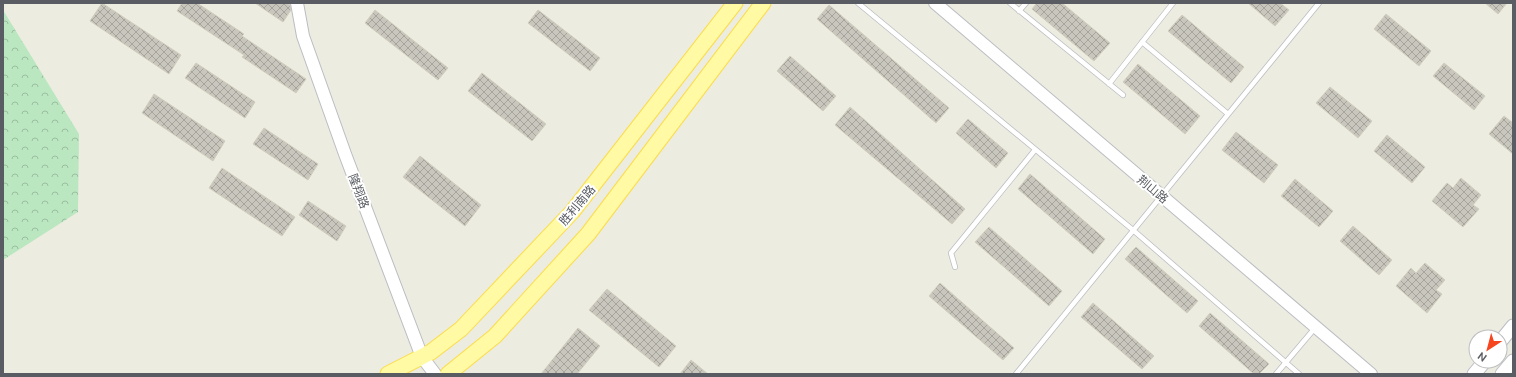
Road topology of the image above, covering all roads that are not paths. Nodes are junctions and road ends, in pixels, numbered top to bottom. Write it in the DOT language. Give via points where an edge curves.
graph roads {
  1 [pos="297,3"];
  2 [pos="735,3"];
  3 [pos="763,3"];
  4 [pos="858,3"];
  5 [pos="935,3"];
  6 [pos="1010,3"];
  7 [pos="1026,3"];
  8 [pos="1173,3"];
  9 [pos="1319,3"];
  10 [pos="1019,11"];
  11 [pos="1142,42"];
  12 [pos="1108,84"];
  13 [pos="1122,95"];
  14 [pos="1228,114"];
  15 [pos="1035,150"];
  16 [pos="1161,196"];
  17 [pos="1133,230"];
  18 [pos="955,267"];
  19 [pos="1317,326"];
  20 [pos="422,356"];
  21 [pos="1513,361"];
  22 [pos="1285,362"];
  23 [pos="388,374"];
  24 [pos="435,374"];
  25 [pos="448,374"];
  26 [pos="1016,374"];
  27 [pos="1276,374"];
  28 [pos="1299,374"];
  29 [pos="1371,374"];
  30 [pos="1502,374"];
  1 -- 20 [label="street, 隆翔路" via="303,36"];
  2 -- 20 [label="main road, 胜利南路" via="572,212 461,329"];
  3 -- 25 [label="main road, 胜利南路" via="588,234 496,336"];
  4 -- 15 [label="lane"];
  5 -- 16 [label="street, 荆山路"];
  6 -- 10 [label="lane"];
  7 -- 10 [label="lane"];
  8 -- 11 [label="lane"];
  9 -- 14 [label="lane"];
  10 -- 12 [label="lane"];
  11 -- 12 [label="lane"];
  11 -- 14 [label="lane"];
  12 -- 13 [label="lane"];
  14 -- 16 [label="lane"];
  15 -- 17 [label="lane"];
  15 -- 18 [label="lane" via="951,253"];
  16 -- 17 [label="lane"];
  16 -- 19 [label="street, 荆山路"];
  17 -- 22 [label="lane"];
  17 -- 26 [label="lane"];
  19 -- 22 [label="lane"];
  19 -- 29 [label="street, 荆山路"];
  20 -- 23 [label="main road, 胜利南路"];
  20 -- 24 [label="street, 隆翔路"];
  21 -- 30 [label="main road"];
  22 -- 27 [label="lane"];
  22 -- 28 [label="lane"];
}
